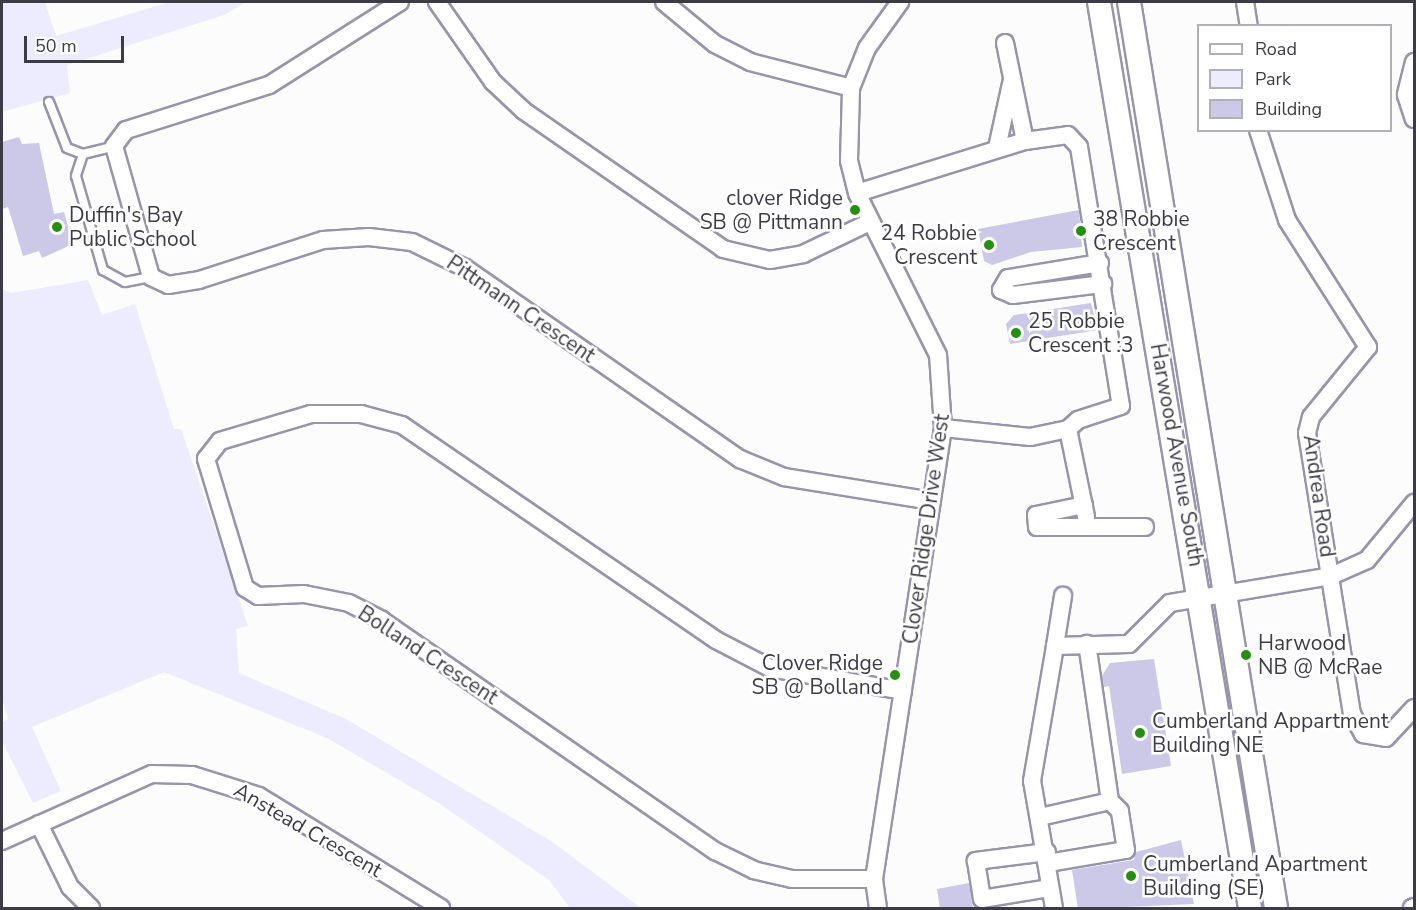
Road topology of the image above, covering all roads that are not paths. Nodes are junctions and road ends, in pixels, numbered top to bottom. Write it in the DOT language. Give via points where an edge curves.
graph roads {
  1 [pos="400,2"];
  2 [pos="437,2"];
  3 [pos="664,2"];
  4 [pos="900,2"];
  5 [pos="1099,2"];
  6 [pos="1129,2"];
  7 [pos="1245,2"];
  8 [pos="1249,24"];
  9 [pos="1005,43"];
  10 [pos="1414,62"];
  11 [pos="1012,80"];
  12 [pos="851,88"];
  13 [pos="50,102"];
  14 [pos="1414,119"];
  15 [pos="1259,132"];
  16 [pos="1025,141"];
  17 [pos="114,146"];
  18 [pos="997,148"];
  19 [pos="82,154"];
  20 [pos="856,193"];
  21 [pos="870,222"];
  22 [pos="1100,263"];
  23 [pos="151,277"];
  24 [pos="1104,284"];
  25 [pos="943,428"];
  26 [pos="1068,429"];
  27 [pos="932,501"];
  28 [pos="1414,503"];
  29 [pos="1084,505"];
  30 [pos="1087,526"];
  31 [pos="1145,527"];
  32 [pos="1330,576"];
  33 [pos="1063,596"];
  34 [pos="1212,596"];
  35 [pos="1087,644"];
  36 [pos="1055,645"];
  37 [pos="903,691"];
  38 [pos="1414,708"];
  39 [pos="1110,801"];
  40 [pos="1040,817"];
  41 [pos="39,824"];
  42 [pos="2,841"];
  43 [pos="1047,857"];
  44 [pos="874,879"];
  45 [pos="1050,888"];
  46 [pos="92,909"];
  47 [pos="441,909"];
  48 [pos="878,909"];
  49 [pos="1054,909"];
  50 [pos="1250,909"];
  51 [pos="1276,909"];
  1 -- 17 [label="street" via="269,85 126,130"];
  2 -- 21 [label="street" via="493,82 524,111 723,249 781,258 803,254"];
  3 -- 12 [label="street" via="715,44 750,62"];
  4 -- 12 [label="street, Clover Ridge Drive West" via="867,48"];
  5 -- 34 [label="main road, Harwood Avenue South"];
  6 -- 34 [label="main road, Harwood Avenue South"];
  7 -- 8 [label="street"];
  9 -- 11 [label="street"];
  10 -- 14 [label="street" via="1406,95"];
  11 -- 16 [label="street"];
  11 -- 18 [label="street"];
  12 -- 20 [label="street, Clover Ridge Drive West" via="849,161"];
  13 -- 19 [label="lane" via="63,143"];
  15 -- 32 [label="street, Andrea Road" via="1287,220 1368,347 1311,417 1307,433"];
  16 -- 18 [label="street"];
  16 -- 22 [label="street" via="1068,135 1079,147"];
  17 -- 19 [label="lane"];
  17 -- 23 [label="street"];
  18 -- 20 [label="street"];
  19 -- 23 [label="lane" via="76,176 104,270 124,282"];
  20 -- 21 [label="street, Clover Ridge Drive West"];
  21 -- 25 [label="street, Clover Ridge Drive West" via="938,355"];
  22 -- 24 [label="street"];
  22 -- 24 [label="street" via="1008,278 1001,290 1013,295"];
  23 -- 27 [label="street, Pittmann Crescent" via="168,285 199,280 323,240 369,237 412,242 465,268 740,459 784,477"];
  24 -- 26 [label="street" via="1121,406 1078,420"];
  25 -- 26 [label="street" via="1011,437"];
  25 -- 27 [label="street, Clover Ridge Drive West"];
  26 -- 29 [label="street"];
  27 -- 37 [label="street, Clover Ridge Drive West"];
  28 -- 32 [label="street" via="1367,560"];
  29 -- 30 [label="street"];
  29 -- 30 [label="street" via="1036,515 1037,527"];
  30 -- 31 [label="street"];
  32 -- 34 [label="street"];
  32 -- 38 [label="street, Andrea Road" via="1352,714 1364,734 1386,738"];
  33 -- 36 [label="street"];
  34 -- 35 [label="street" via="1160,607 1149,627 1129,644"];
  34 -- 50 [label="main road, Harwood Avenue South" via="1233,832"];
  34 -- 51 [label="main road, Harwood Avenue South"];
  35 -- 36 [label="street"];
  35 -- 39 [label="street"];
  36 -- 40 [label="street" via="1032,781"];
  37 -- 44 [label="street, Clover Ridge Drive West"];
  37 -- 44 [label="street, Bolland Crescent" via="770,668 734,649 402,424 361,414 311,414 220,441 206,459 245,588 258,596 304,594 349,603 382,620 715,851 754,870 792,879"];
  39 -- 40 [label="street"];
  39 -- 43 [label="street" via="1120,810 1126,850"];
  40 -- 43 [label="street"];
  41 -- 42 [label="street, Anstead Crescent"];
  41 -- 46 [label="street" via="70,887"];
  41 -- 47 [label="street, Anstead Crescent" via="152,774 220,780 259,796"];
  43 -- 45 [label="street"];
  43 -- 45 [label="street" via="975,861 982,899"];
  44 -- 48 [label="street, Clover Ridge Drive West"];
  45 -- 49 [label="street"];
}
